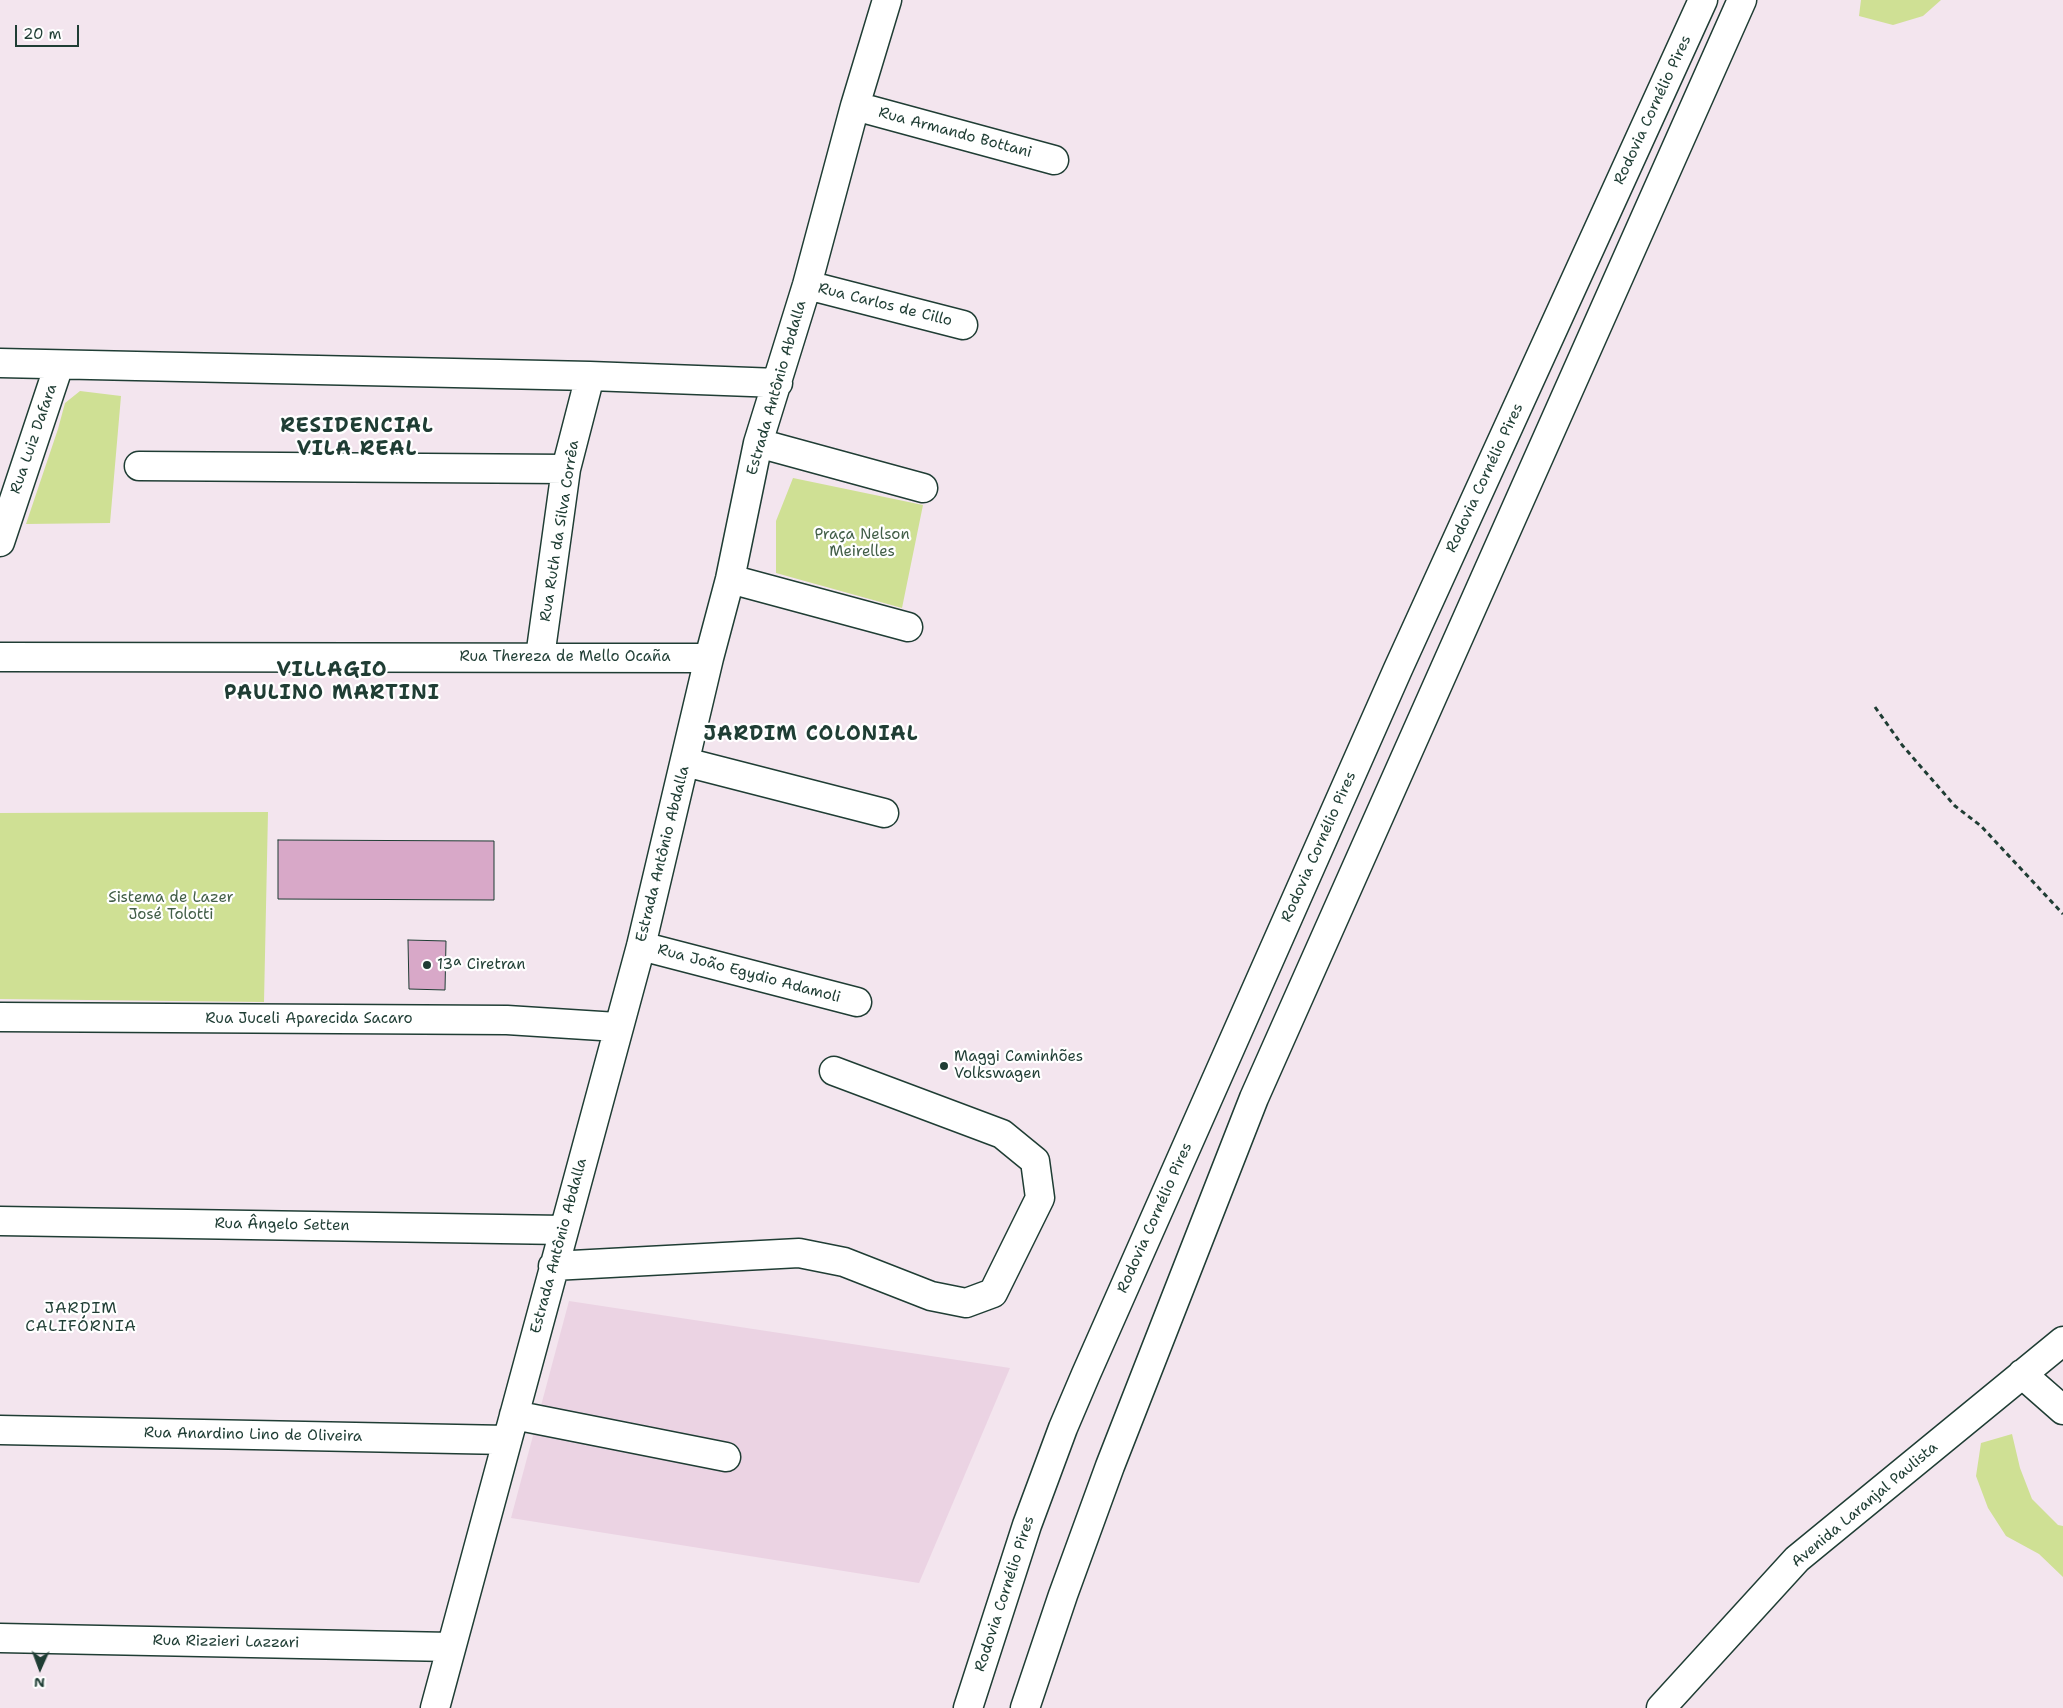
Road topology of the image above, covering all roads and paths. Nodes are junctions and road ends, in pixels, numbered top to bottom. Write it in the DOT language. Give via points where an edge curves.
graph roads {
  1 [pos="887,0"];
  2 [pos="1703,0"];
  3 [pos="1742,0"];
  4 [pos="855,106"];
  5 [pos="1054,160"];
  6 [pos="807,285"];
  7 [pos="963,325"];
  8 [pos="0,363"];
  9 [pos="59,365"];
  10 [pos="590,376"];
  11 [pos="778,383"];
  12 [pos="758,443"];
  13 [pos="139,466"];
  14 [pos="566,469"];
  15 [pos="923,488"];
  16 [pos="0,542"];
  17 [pos="730,579"];
  18 [pos="908,627"];
  19 [pos="0,657"];
  20 [pos="540,657"];
  21 [pos="709,658"];
  22 [pos="1875,708"];
  23 [pos="685,762"];
  24 [pos="884,813"];
  25 [pos="2063,914"];
  26 [pos="641,946"];
  27 [pos="857,1002"];
  28 [pos="0,1017"];
  29 [pos="617,1027"];
  30 [pos="834,1071"];
  31 [pos="0,1221"];
  32 [pos="563,1230"];
  33 [pos="553,1266"];
  34 [pos="2063,1341"];
  35 [pos="2022,1374"];
  36 [pos="2063,1410"];
  37 [pos="510,1428"];
  38 [pos="0,1430"];
  39 [pos="726,1457"];
  40 [pos="0,1638"];
  41 [pos="451,1647"];
  42 [pos="435,1708"];
  43 [pos="968,1708"];
  44 [pos="1025,1708"];
  45 [pos="1661,1708"];
  1 -- 4 [label="street, Estrada Antônio Abdalla"];
  2 -- 43 [label="street, Rodovia Cornélio Pires" via="1398,669 1086,1374 1027,1526"];
  3 -- 44 [label="street" via="1254,1098 1107,1475 1062,1595"];
  4 -- 5 [label="street, Rua Armando Bottani"];
  4 -- 6 [label="street, Estrada Antônio Abdalla"];
  6 -- 7 [label="street, Rua Carlos de Cillo"];
  6 -- 11 [label="street, Estrada Antônio Abdalla"];
  8 -- 9 [label="street"];
  9 -- 10 [label="street"];
  9 -- 16 [label="street, Rua Luiz Dafara"];
  10 -- 11 [label="street"];
  10 -- 14 [label="street, Rua Ruth da Silva Corrêa"];
  11 -- 12 [label="street, Estrada Antônio Abdalla"];
  12 -- 15 [label="street"];
  12 -- 17 [label="street, Estrada Antônio Abdalla"];
  13 -- 14 [label="street"];
  14 -- 20 [label="street, Rua Ruth da Silva Corrêa"];
  17 -- 18 [label="street"];
  17 -- 21 [label="street, Estrada Antônio Abdalla"];
  19 -- 20 [label="street, Rua Thereza de Mello Ocaña"];
  20 -- 21 [label="street, Rua Thereza de Mello Ocaña"];
  21 -- 23 [label="street, Estrada Antônio Abdalla"];
  22 -- 25 [label="path" via="1955,806 1981,826"];
  23 -- 24 [label="street"];
  23 -- 26 [label="street, Estrada Antônio Abdalla"];
  26 -- 27 [label="street, Rua João Egydio Adamoli"];
  26 -- 29 [label="street, Estrada Antônio Abdalla"];
  28 -- 29 [label="street, Rua Juceli Aparecida Sacaro" via="507,1020"];
  29 -- 32 [label="street, Estrada Antônio Abdalla"];
  30 -- 33 [label="street" via="1002,1134 1035,1161 1040,1198 993,1293 966,1303 931,1296 844,1262 798,1253"];
  31 -- 32 [label="street, Rua Ângelo Setten"];
  32 -- 33 [label="street, Estrada Antônio Abdalla"];
  33 -- 37 [label="street, Estrada Antônio Abdalla"];
  34 -- 35 [label="street, Avenida Laranjal Paulista"];
  35 -- 36 [label="street"];
  35 -- 45 [label="street, Avenida Laranjal Paulista" via="1798,1559"];
  37 -- 38 [label="street, Rua Anardino Lino de Oliveira"];
  37 -- 39 [label="street, Rua Anardino Lino de Oliveira"];
  37 -- 41 [label="street, Estrada Antônio Abdalla"];
  40 -- 41 [label="street, Rua Rizzieri Lazzari"];
  41 -- 42 [label="street, Estrada Antônio Abdalla"];
}
